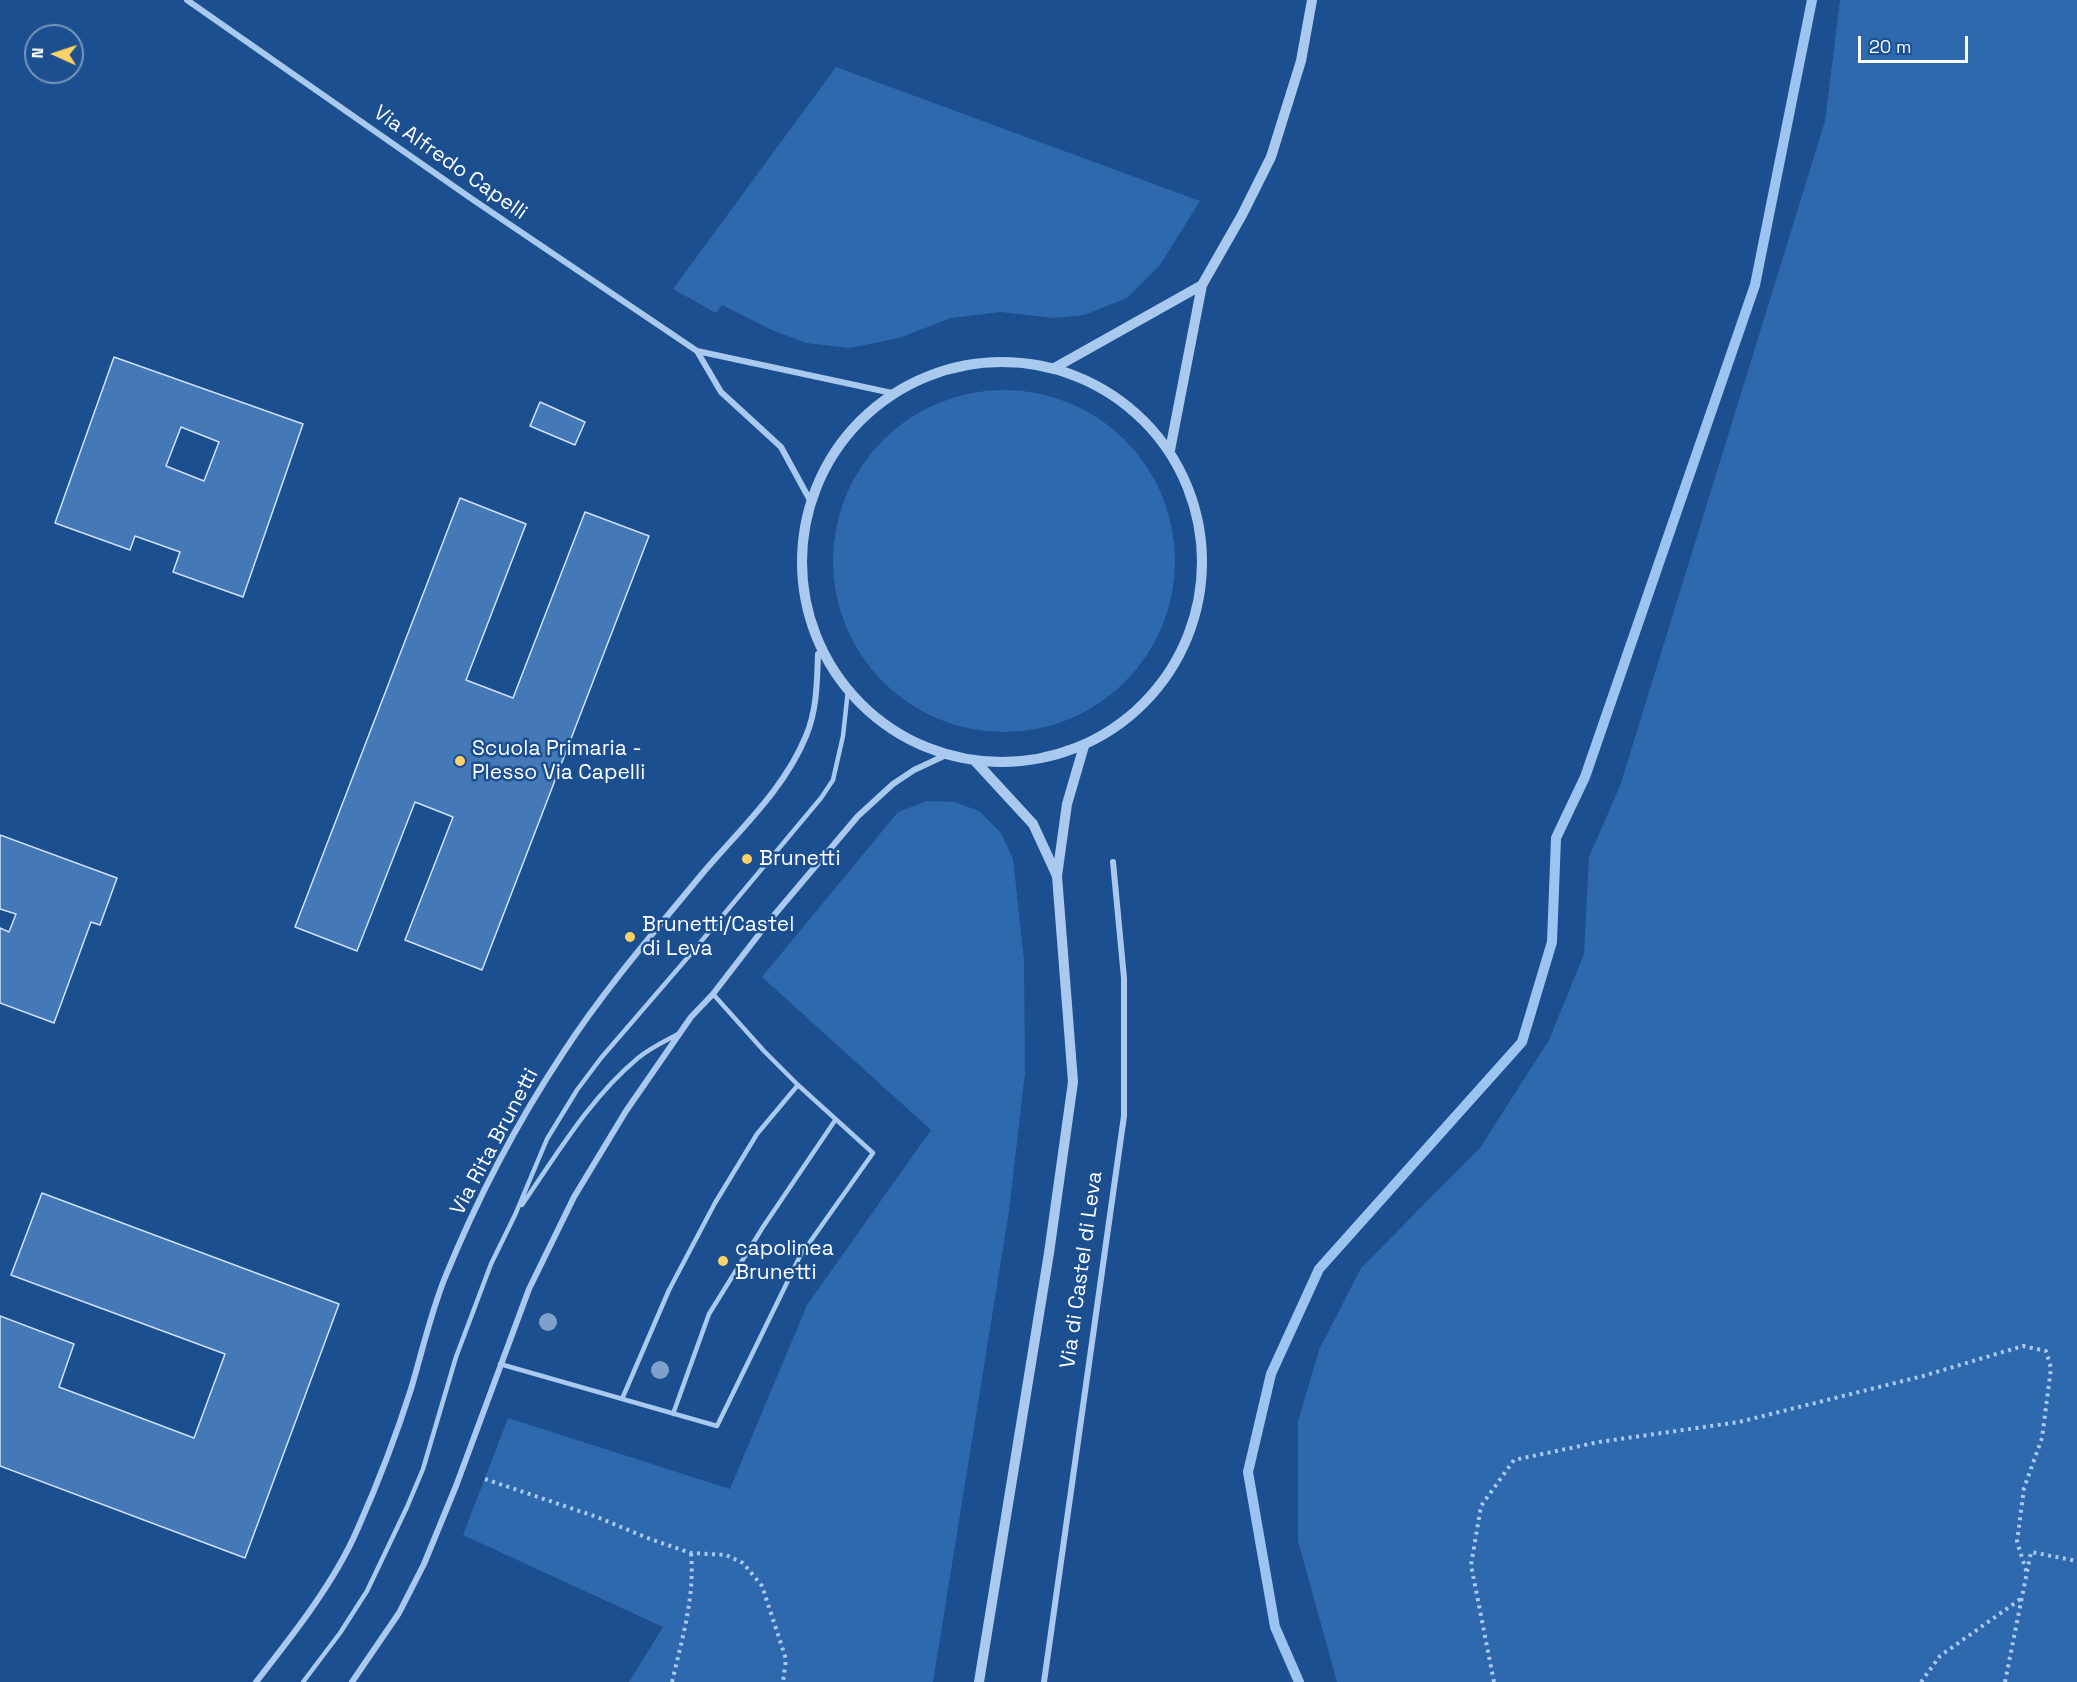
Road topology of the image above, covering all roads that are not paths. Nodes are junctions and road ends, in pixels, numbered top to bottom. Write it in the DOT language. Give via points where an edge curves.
graph roads {
  1 [pos="187,0"];
  2 [pos="1312,0"];
  3 [pos="1202,285"];
  4 [pos="697,351"];
  5 [pos="1056,367"];
  6 [pos="892,393"];
  7 [pos="1170,450"];
  8 [pos="811,502"];
  9 [pos="818,654"];
  10 [pos="848,690"];
  11 [pos="1084,746"];
  12 [pos="946,755"];
  13 [pos="975,761"];
  14 [pos="1113,862"];
  15 [pos="1057,876"];
  16 [pos="713,994"];
  17 [pos="679,1033"];
  18 [pos="798,1085"];
  19 [pos="836,1119"];
  20 [pos="515,1215"];
  21 [pos="500,1364"];
  22 [pos="622,1399"];
  23 [pos="673,1414"];
  24 [pos="256,1682"];
  25 [pos="303,1682"];
  26 [pos="351,1682"];
  27 [pos="979,1682"];
  28 [pos="1044,1682"];
  1 -- 4 [label="street, Via Alfredo Capelli"];
  2 -- 3 [label="street" via="1301,62 1271,157"];
  3 -- 5 [label="street"];
  3 -- 7 [label="street"];
  4 -- 6 [label="street, Via Alfredo Capelli"];
  4 -- 8 [label="street, Via Alfredo Capelli" via="721,392 781,447"];
  5 -- 6 [label="street" via="1014,360 971,362 930,374"];
  5 -- 7 [label="street" via="1100,386 1139,413"];
  6 -- 8 [label="street" via="839,444"];
  7 -- 11 [label="street" via="1192,495 1203,544 1201,594 1187,642 1161,685 1126,720"];
  8 -- 9 [label="street" via="802,563"];
  9 -- 10 [label="street"];
  9 -- 24 [label="street, Via Rita Brunetti" via="813,716 798,754 768,801 704,872 598,1003 562,1054 498,1162 444,1281 388,1456 357,1532 295,1633"];
  10 -- 12 [label="street" via="876,718 909,740"];
  10 -- 20 [label="lane" via="833,780 577,1089 547,1139"];
  11 -- 13 [label="street" via="1042,759"];
  11 -- 15 [label="street, Via di Castel di Leva" via="1067,804"];
  12 -- 13 [label="street"];
  12 -- 16 [label="street" via="893,784 858,816"];
  13 -- 15 [label="street, Via di Castel di Leva" via="1033,824"];
  14 -- 28 [label="street, Via di Castel di Leva" via="1124,978 1124,1116"];
  15 -- 27 [label="street, Via di Castel di Leva" via="1073,1082"];
  16 -- 17 [label="street"];
  16 -- 18 [label="lane"];
  17 -- 20 [label="lane" via="640,1056 605,1089"];
  17 -- 21 [label="street" via="574,1197 528,1290"];
  18 -- 19 [label="lane"];
  18 -- 22 [label="lane" via="757,1134 715,1203 669,1290"];
  19 -- 23 [label="lane" via="709,1314"];
  19 -- 23 [label="lane" via="873,1153 800,1256 717,1426"];
  20 -- 25 [label="lane" via="491,1264 456,1356 423,1469 407,1507 367,1591"];
  21 -- 22 [label="lane"];
  21 -- 26 [label="street" via="424,1564 399,1613"];
  22 -- 23 [label="lane"];
}
